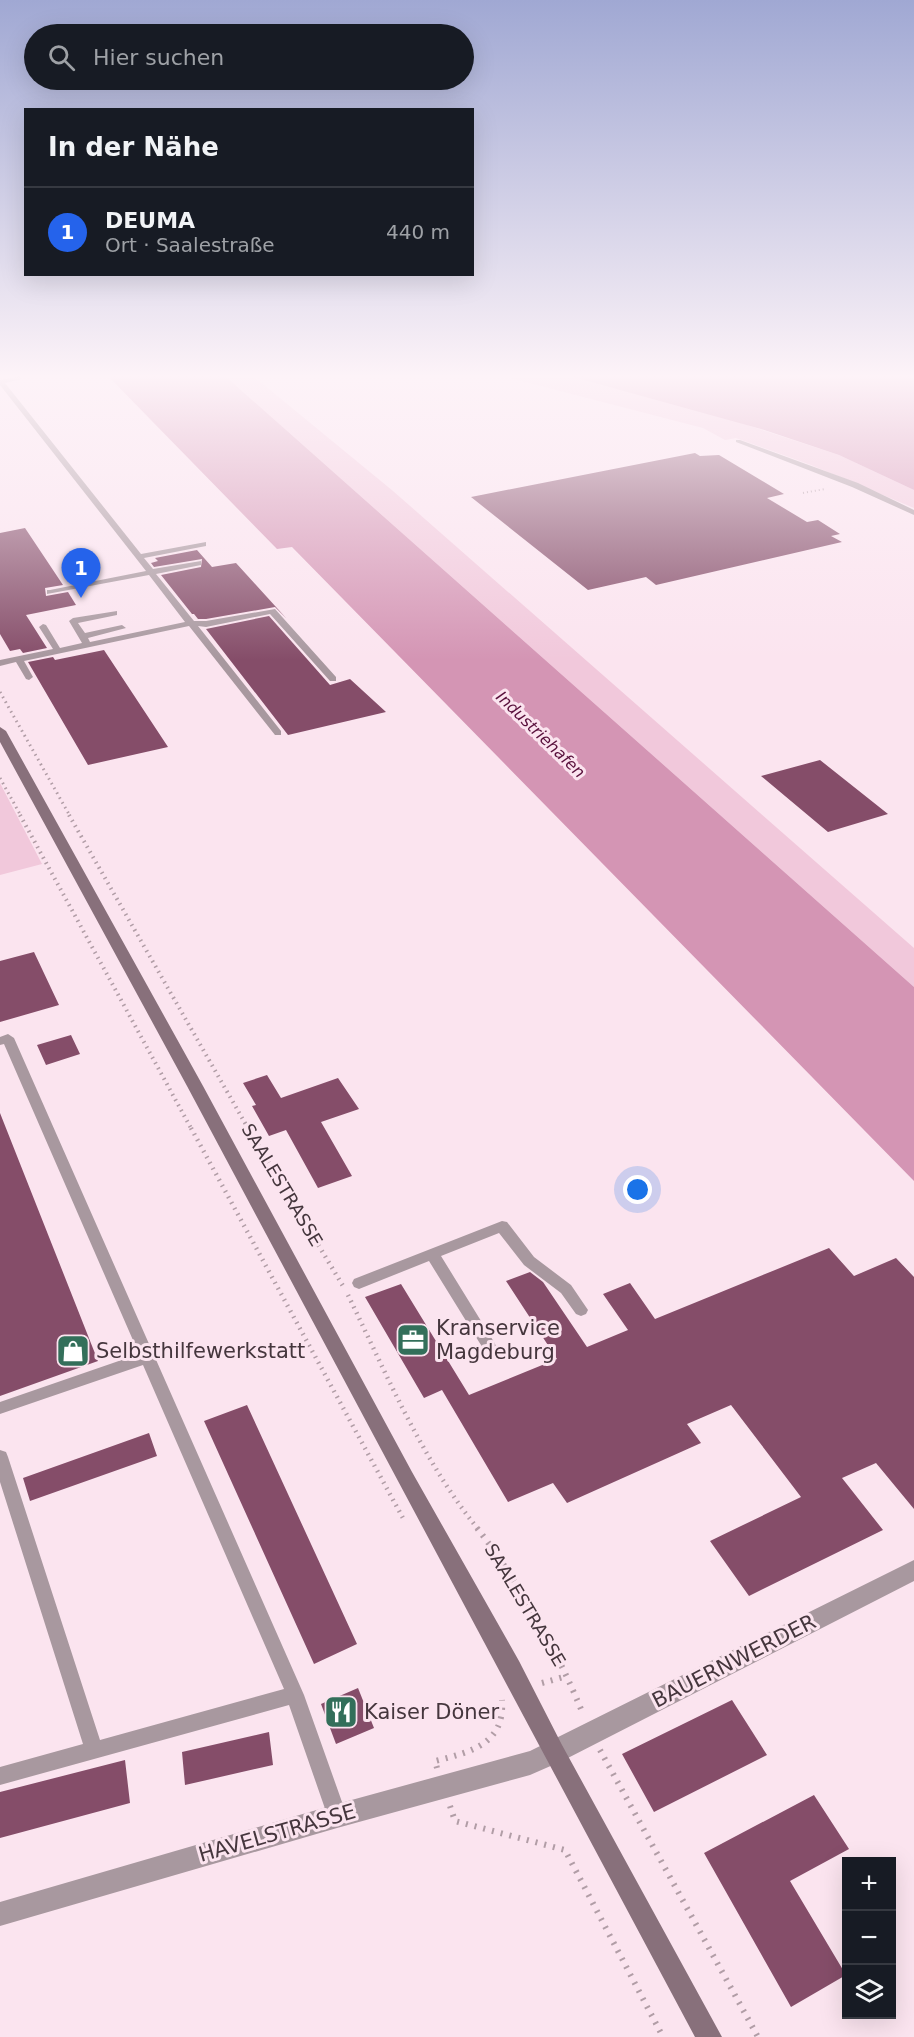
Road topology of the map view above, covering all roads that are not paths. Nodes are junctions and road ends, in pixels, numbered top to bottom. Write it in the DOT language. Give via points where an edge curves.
graph roads {
  1 [pos="69,470"];
  2 [pos="815,470"];
  3 [pos="914,513"];
  4 [pos="203,544"];
  5 [pos="138,557"];
  6 [pos="198,563"];
  7 [pos="150,572"];
  8 [pos="51,592"];
  9 [pos="114,612"];
  10 [pos="191,623"];
  11 [pos="43,627"];
  12 [pos="122,628"];
  13 [pos="82,636"];
  14 [pos="88,645"];
  15 [pos="58,651"];
  16 [pos="19,659"];
  17 [pos="0,663"];
  18 [pos="30,677"];
  19 [pos="333,678"];
  20 [pos="0,731"];
  21 [pos="278,733"];
  22 [pos="0,1041"];
  23 [pos="432,1253"];
  24 [pos="358,1283"];
  25 [pos="581,1310"];
  26 [pos="489,1346"];
  27 [pos="148,1357"];
  28 [pos="0,1408"];
  29 [pos="0,1458"];
  30 [pos="914,1570"];
  31 [pos="296,1695"];
  32 [pos="94,1751"];
  33 [pos="554,1753"];
  34 [pos="0,1776"];
  35 [pos="337,1816"];
  36 [pos="0,1914"];
  37 [pos="709,2037"];
  1 -- 5 [label="lane"];
  2 -- 3 [label="lane"];
  4 -- 5 [label="lane"];
  5 -- 7 [label="lane"];
  6 -- 7 [label="lane"];
  7 -- 8 [label="lane"];
  7 -- 10 [label="lane"];
  9 -- 13 [label="lane" via="73,621"];
  10 -- 14 [label="lane"];
  10 -- 19 [label="lane" via="206,624 272,611"];
  10 -- 21 [label="lane"];
  11 -- 15 [label="lane"];
  12 -- 13 [label="lane"];
  13 -- 14 [label="lane"];
  14 -- 15 [label="lane"];
  15 -- 16 [label="lane"];
  16 -- 17 [label="lane"];
  16 -- 18 [label="lane"];
  20 -- 33 [label="main road, SAALESTRASSE"];
  22 -- 27 [label="lane" via="8,1038"];
  23 -- 24 [label="lane"];
  23 -- 25 [label="lane" via="502,1226 529,1261 566,1289"];
  23 -- 26 [label="lane"];
  27 -- 28 [label="lane"];
  27 -- 31 [label="lane"];
  29 -- 32 [label="lane"];
  30 -- 33 [label="street, BAUERNWERDER"];
  31 -- 32 [label="lane"];
  31 -- 35 [label="lane"];
  32 -- 34 [label="lane"];
  33 -- 35 [label="street, HAVELSTRASSE"];
  33 -- 37 [label="main road, SAALESTRASSE"];
  35 -- 36 [label="street, HAVELSTRASSE"];
}
